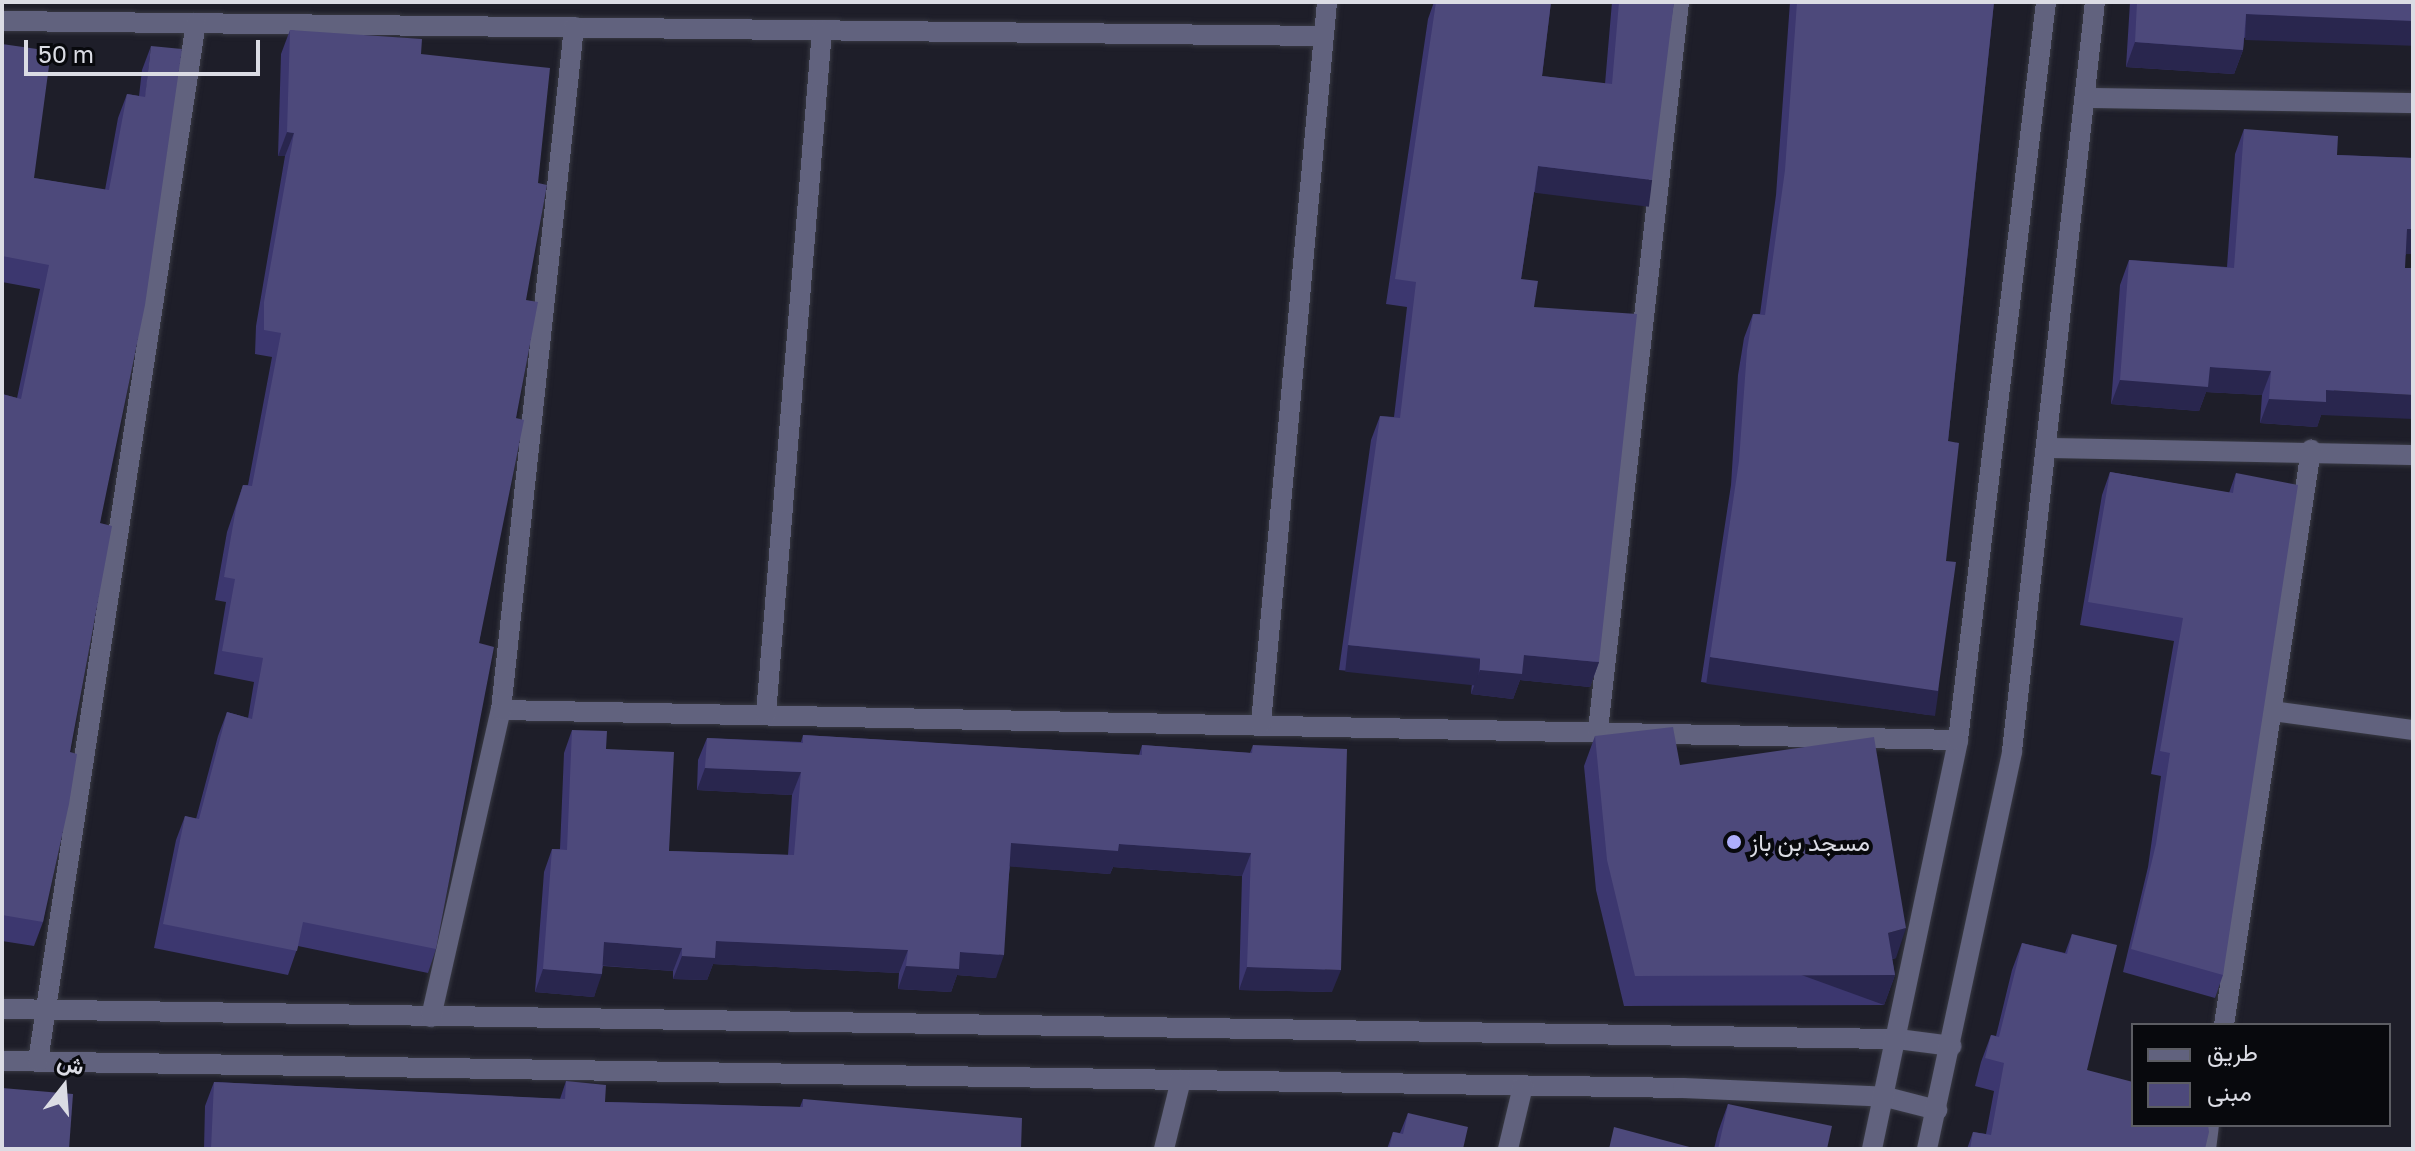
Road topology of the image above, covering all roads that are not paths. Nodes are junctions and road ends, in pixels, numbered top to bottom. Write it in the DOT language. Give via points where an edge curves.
graph roads {
  1 [pos="1327,2"];
  2 [pos="1679,2"];
  3 [pos="2046,2"];
  4 [pos="2095,2"];
  5 [pos="2,21"];
  6 [pos="196,23"];
  7 [pos="574,27"];
  8 [pos="822,30"];
  9 [pos="1324,36"];
  10 [pos="2088,98"];
  11 [pos="2413,103"];
  12 [pos="2049,448"];
  13 [pos="2311,450"];
  14 [pos="2413,455"];
  15 [pos="501,710"];
  16 [pos="2272,711"];
  17 [pos="766,714"];
  18 [pos="1261,723"];
  19 [pos="1598,730"];
  20 [pos="2413,730"];
  21 [pos="1958,740"];
  22 [pos="2,1009"];
  23 [pos="43,1010"];
  24 [pos="431,1017"];
  25 [pos="2224,1023"];
  26 [pos="1898,1039"];
  27 [pos="1952,1046"];
  28 [pos="2,1061"];
  29 [pos="38,1061"];
  30 [pos="1181,1080"];
  31 [pos="1523,1086"];
  32 [pos="1886,1097"];
  33 [pos="1937,1110"];
  34 [pos="2209,1127"];
  35 [pos="1164,1149"];
  36 [pos="1508,1149"];
  37 [pos="1872,1149"];
  38 [pos="1927,1149"];
  39 [pos="2206,1149"];
  1 -- 9 [label="street"];
  2 -- 19 [label="street"];
  3 -- 21 [label="street"];
  4 -- 10 [label="street"];
  5 -- 6 [label="street"];
  6 -- 7 [label="street"];
  6 -- 23 [label="street"];
  7 -- 8 [label="street"];
  7 -- 15 [label="street"];
  8 -- 9 [label="street"];
  8 -- 17 [label="street"];
  9 -- 18 [label="street"];
  10 -- 11 [label="street"];
  10 -- 12 [label="street"];
  12 -- 13 [label="street"];
  12 -- 27 [label="street" via="2012,751"];
  13 -- 14 [label="street"];
  13 -- 16 [label="street"];
  15 -- 17 [label="street"];
  15 -- 24 [label="street"];
  16 -- 20 [label="street"];
  16 -- 25 [label="street"];
  17 -- 18 [label="street"];
  18 -- 19 [label="street"];
  19 -- 21 [label="street"];
  21 -- 26 [label="street"];
  22 -- 23 [label="street"];
  23 -- 24 [label="street"];
  23 -- 29 [label="street"];
  24 -- 26 [label="street"];
  26 -- 27 [label="street"];
  26 -- 32 [label="street"];
  27 -- 33 [label="street"];
  28 -- 29 [label="street"];
  29 -- 30 [label="street"];
  30 -- 31 [label="street"];
  30 -- 35 [label="street"];
  31 -- 32 [label="street"];
  31 -- 36 [label="street"];
  32 -- 33 [label="street"];
  32 -- 37 [label="street"];
  33 -- 38 [label="street"];
  34 -- 39 [label="street"];
}
